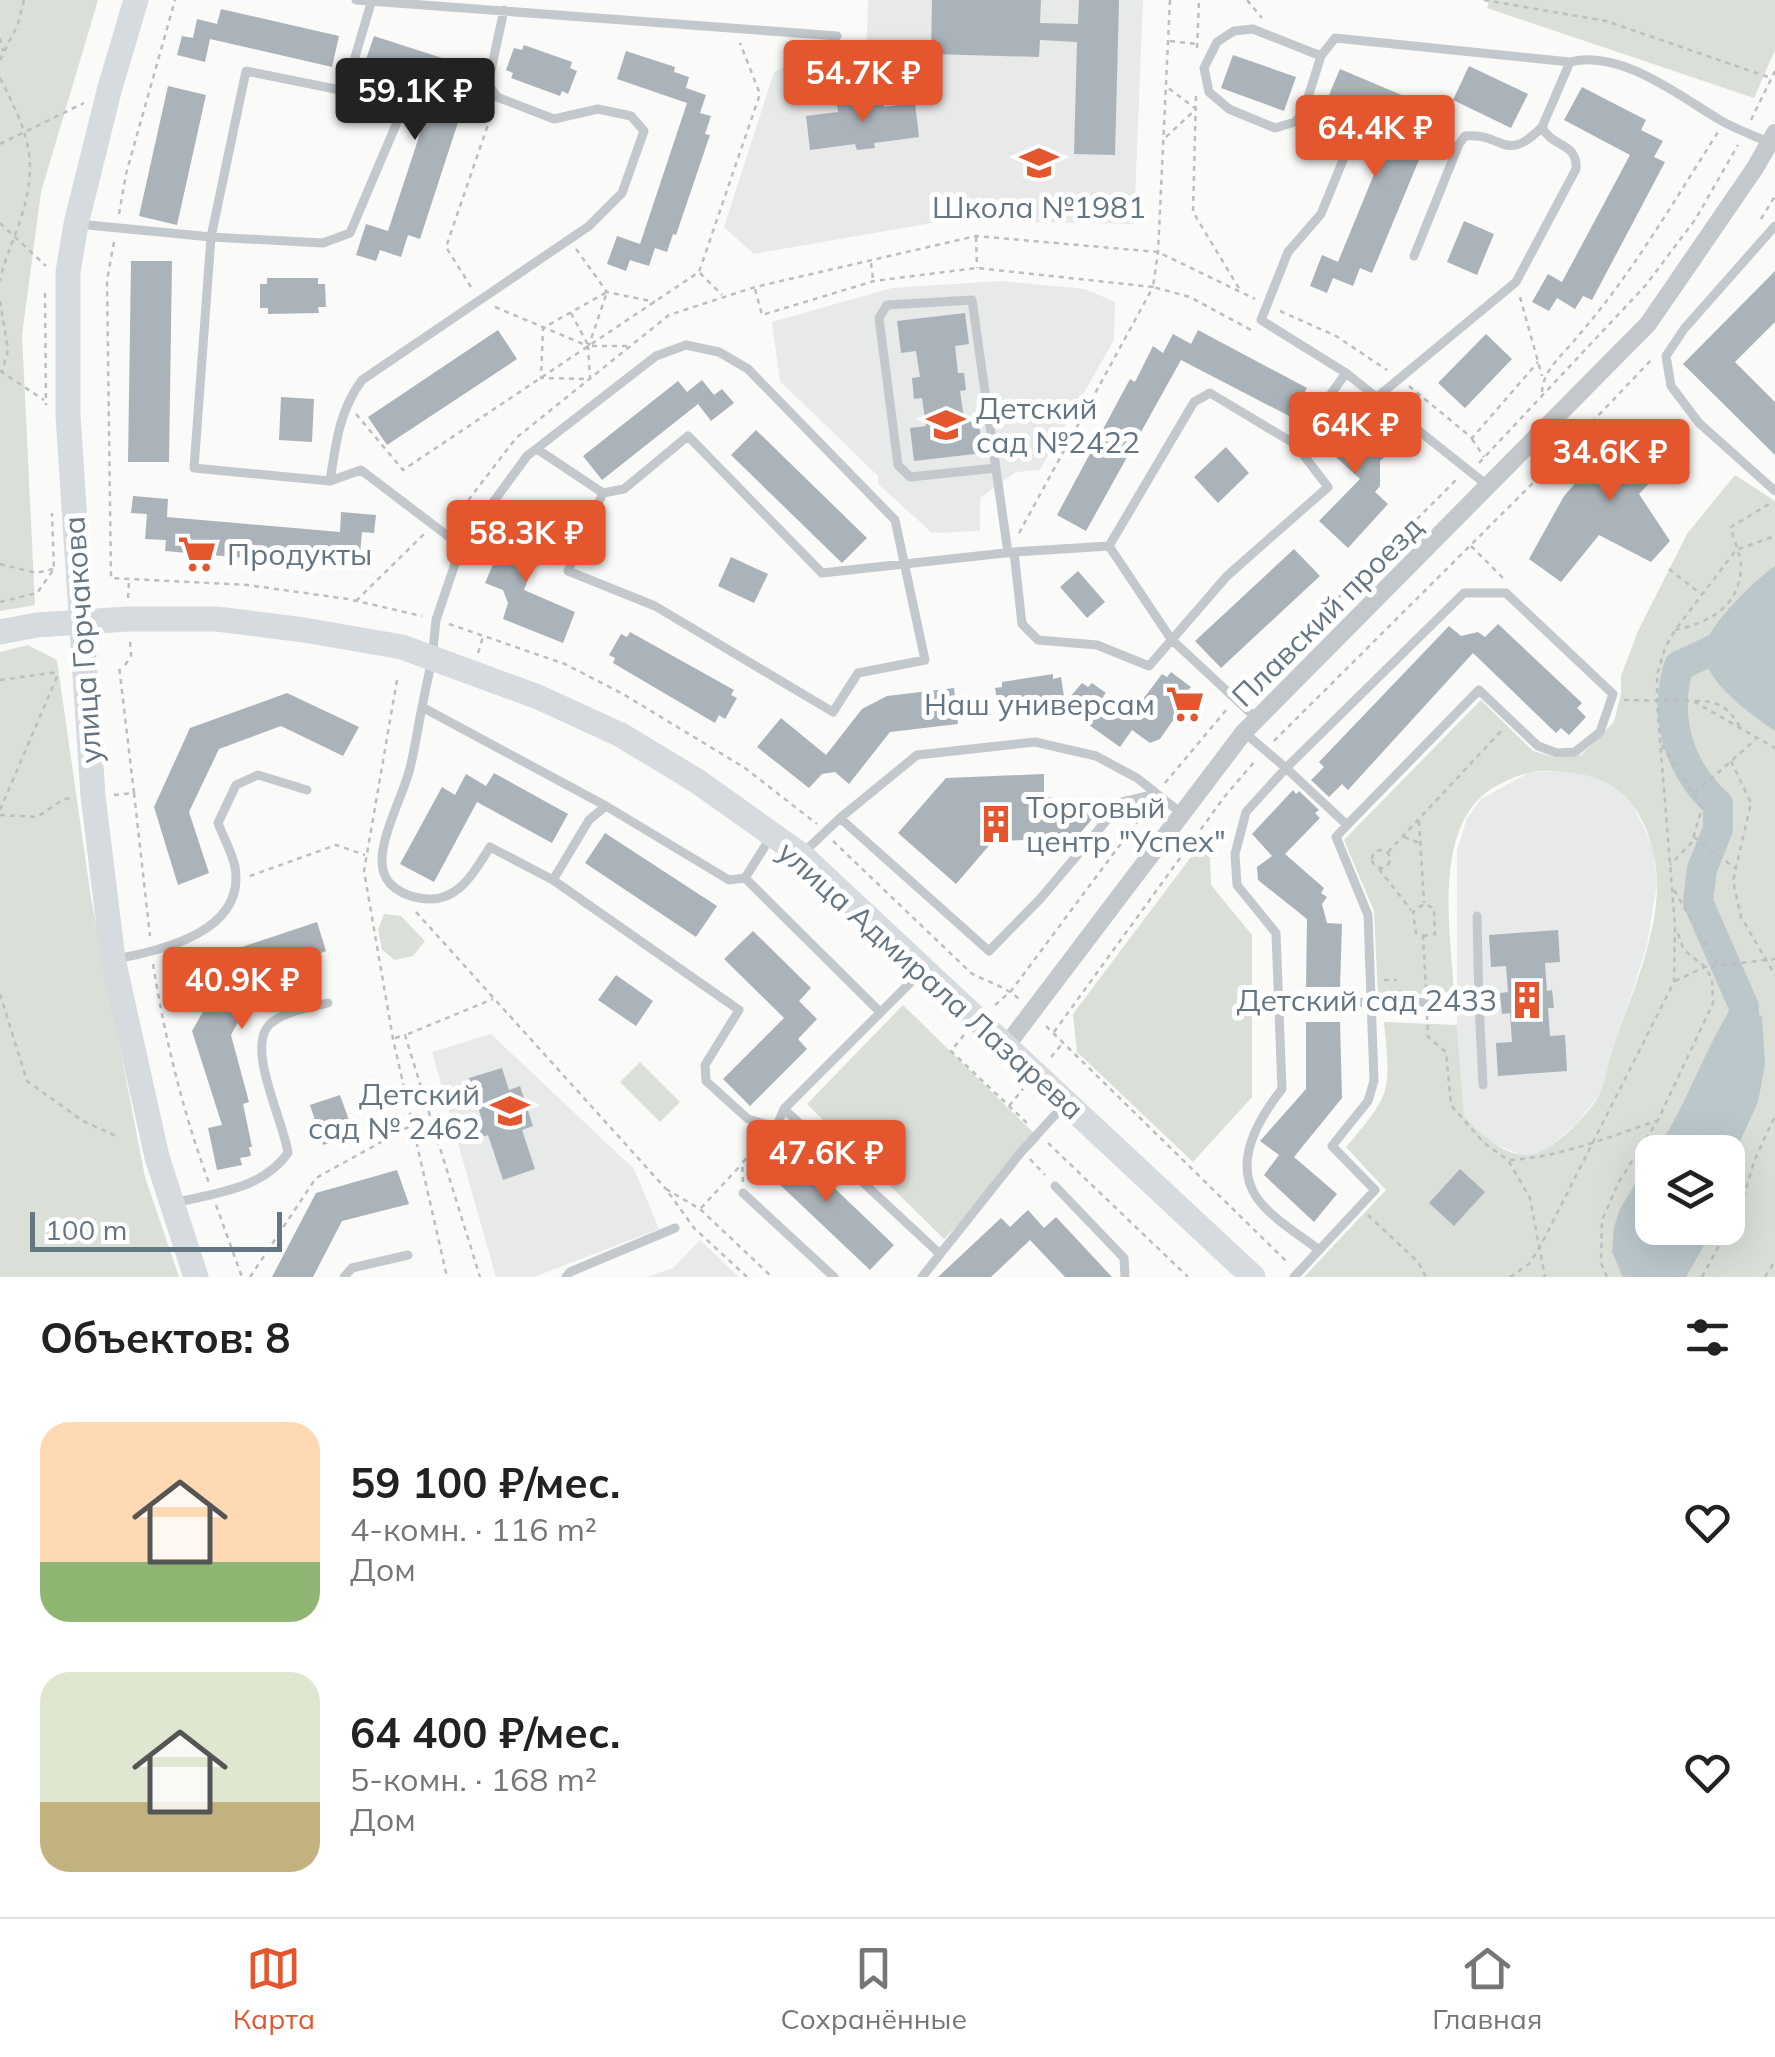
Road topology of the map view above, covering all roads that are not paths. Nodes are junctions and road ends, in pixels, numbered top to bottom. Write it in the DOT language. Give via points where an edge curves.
graph roads {
  1 [pos="136,0"];
  2 [pos="356,0"];
  3 [pos="371,3"];
  4 [pos="504,10"];
  5 [pos="837,36"];
  6 [pos="1321,56"];
  7 [pos="1570,62"];
  8 [pos="345,92"];
  9 [pos="1303,113"];
  10 [pos="1542,128"];
  11 [pos="1772,138"];
  12 [pos="76,224"];
  13 [pos="1775,226"];
  14 [pos="211,237"];
  15 [pos="1414,256"];
  16 [pos="1346,373"];
  17 [pos="1376,398"];
  18 [pos="1295,444"];
  19 [pos="537,449"];
  20 [pos="996,468"];
  21 [pos="330,480"];
  22 [pos="1490,487"];
  23 [pos="1775,491"];
  24 [pos="602,493"];
  25 [pos="461,546"];
  26 [pos="1109,546"];
  27 [pos="1011,553"];
  28 [pos="907,566"];
  29 [pos="80,622"];
  30 [pos="0,632"];
  31 [pos="1172,638"];
  32 [pos="432,659"];
  33 [pos="422,706"];
  34 [pos="1251,726"];
  35 [pos="1286,768"];
  36 [pos="307,790"];
  37 [pos="1156,794"];
  38 [pos="606,806"];
  39 [pos="1182,813"];
  40 [pos="840,818"];
  41 [pos="1348,825"];
  42 [pos="772,834"];
  43 [pos="801,855"];
  44 [pos="745,878"];
  45 [pos="554,880"];
  46 [pos="1477,916"];
  47 [pos="113,959"];
  48 [pos="924,969"];
  49 [pos="1371,1002"];
  50 [pos="328,1003"];
  51 [pos="1480,1003"];
  52 [pos="1279,1006"];
  53 [pos="880,1012"];
  54 [pos="1006,1046"];
  55 [pos="1484,1085"];
  56 [pos="1066,1103"];
  57 [pos="784,1110"];
  58 [pos="1056,1186"];
  59 [pos="743,1193"];
  60 [pos="172,1204"];
  61 [pos="675,1228"];
  62 [pos="1318,1250"];
  63 [pos="940,1254"];
  64 [pos="408,1255"];
  65 [pos="1296,1275"];
  66 [pos="196,1277"];
  67 [pos="344,1277"];
  68 [pos="566,1277"];
  69 [pos="834,1277"];
  70 [pos="922,1277"];
  71 [pos="1125,1277"];
  72 [pos="1252,1277"];
  1 -- 12 [label="street, улица Горчакова"];
  2 -- 3 [label="lane"];
  3 -- 4 [label="lane"];
  3 -- 8 [label="lane"];
  4 -- 5 [label="lane"];
  4 -- 21 [label="lane" via="488,84 497,97 554,118 598,109 631,116 644,130 622,193 589,226 362,380 339,423"];
  6 -- 7 [label="lane" via="1335,38 1347,38"];
  6 -- 9 [label="lane"];
  6 -- 9 [label="lane" via="1254,29 1234,31 1216,42 1204,68 1209,92 1229,109 1275,128"];
  7 -- 10 [label="lane"];
  7 -- 11 [label="lane" via="1587,58 1652,76 1724,122"];
  8 -- 14 [label="lane" via="246,71"];
  8 -- 14 [label="lane" via="396,104 398,120 350,232 324,244"];
  9 -- 16 [label="lane" via="1346,131 1350,143 1321,214 1288,252 1262,320"];
  10 -- 15 [label="lane" via="1527,142 1505,147 1465,136"];
  10 -- 17 [label="lane" via="1572,150 1576,169 1516,282"];
  11 -- 22 [label="street, Плавский проезд" via="1648,324"];
  12 -- 14 [label="lane"];
  12 -- 29 [label="street, улица Горчакова" via="66,309"];
  13 -- 23 [label="lane" via="1666,356 1671,386 1699,423"];
  14 -- 21 [label="lane" via="194,468"];
  16 -- 17 [label="lane"];
  16 -- 18 [label="lane"];
  17 -- 22 [label="lane"];
  18 -- 26 [label="lane" via="1210,394 1194,402"];
  18 -- 31 [label="lane" via="1328,487 1227,576"];
  19 -- 24 [label="lane"];
  19 -- 25 [label="lane"];
  19 -- 28 [label="lane" via="656,356 686,345 719,352 748,369 895,520"];
  20 -- 20 [label="lane" via="910,477 898,465 878,318 887,306 972,300"];
  20 -- 27 [label="lane"];
  21 -- 25 [label="lane" via="361,470"];
  22 -- 34 [label="street, Плавский проезд"];
  24 -- 28 [label="lane" via="624,490 688,436 822,574"];
  24 -- 28 [label="lane" via="568,571 655,606 833,712 858,673 925,660"];
  25 -- 32 [label="lane" via="436,620"];
  26 -- 27 [label="lane"];
  26 -- 31 [label="lane"];
  27 -- 28 [label="lane"];
  27 -- 31 [label="lane" via="1022,624 1038,640 1097,646 1149,666"];
  29 -- 30 [label="street, улица Адмирала Лазарева"];
  29 -- 32 [label="street, улица Адмирала Лазарева" via="217,619 402,647"];
  29 -- 47 [label="street, улица Горчакова"];
  31 -- 34 [label="lane" via="1236,700"];
  32 -- 33 [label="lane"];
  32 -- 42 [label="street, улица Адмирала Лазарева" via="621,735"];
  33 -- 38 [label="lane"];
  33 -- 45 [label="lane" via="410,771 384,847 383,872 396,890 432,900 453,893 490,846"];
  34 -- 35 [label="lane"];
  34 -- 39 [label="street, Плавский проезд"];
  35 -- 41 [label="lane"];
  35 -- 41 [label="lane" via="1464,593 1506,593 1613,694 1600,732 1576,752 1557,753 1538,746 1479,690"];
  35 -- 52 [label="lane" via="1246,812 1234,854 1238,885 1276,933"];
  36 -- 47 [label="lane" via="258,775 236,785 218,822 235,866 236,888 223,912 185,942"];
  37 -- 39 [label="lane"];
  37 -- 40 [label="lane" via="1096,756 1035,742 916,755"];
  37 -- 40 [label="lane" via="1122,802 989,952"];
  38 -- 44 [label="lane" via="729,880"];
  38 -- 45 [label="lane" via="589,820"];
  39 -- 54 [label="street, Плавский проезд"];
  40 -- 43 [label="lane"];
  41 -- 49 [label="lane" via="1336,836 1368,916"];
  42 -- 43 [label="street, улица Адмирала Лазарева"];
  42 -- 44 [label="lane"];
  43 -- 48 [label="street, улица Адмирала Лазарева"];
  44 -- 53 [label="lane"];
  45 -- 57 [label="lane" via="739,1010 705,1065 706,1081 748,1119 776,1126"];
  46 -- 51 [label="lane"];
  47 -- 60 [label="street, улица Горчакова"];
  48 -- 53 [label="lane"];
  48 -- 54 [label="street, улица Адмирала Лазарева"];
  49 -- 51 [label="lane"];
  49 -- 52 [label="lane"];
  49 -- 62 [label="lane" via="1374,1081 1368,1100 1332,1146 1376,1190"];
  50 -- 60 [label="lane" via="285,1015 261,1040 263,1067 286,1132 288,1153 276,1169 263,1180"];
  51 -- 55 [label="lane"];
  52 -- 62 [label="lane" via="1282,1089 1250,1142 1248,1179 1258,1200"];
  53 -- 57 [label="lane"];
  54 -- 56 [label="street, улица Адмирала Лазарева"];
  56 -- 63 [label="lane"];
  56 -- 72 [label="street, улица Адмирала Лазарева"];
  57 -- 63 [label="lane"];
  58 -- 71 [label="lane" via="1124,1258"];
  59 -- 69 [label="lane"];
  60 -- 66 [label="street, улица Горчакова"];
  61 -- 68 [label="lane"];
  62 -- 65 [label="lane"];
  63 -- 70 [label="lane"];
  64 -- 67 [label="lane" via="352,1268"];
}
